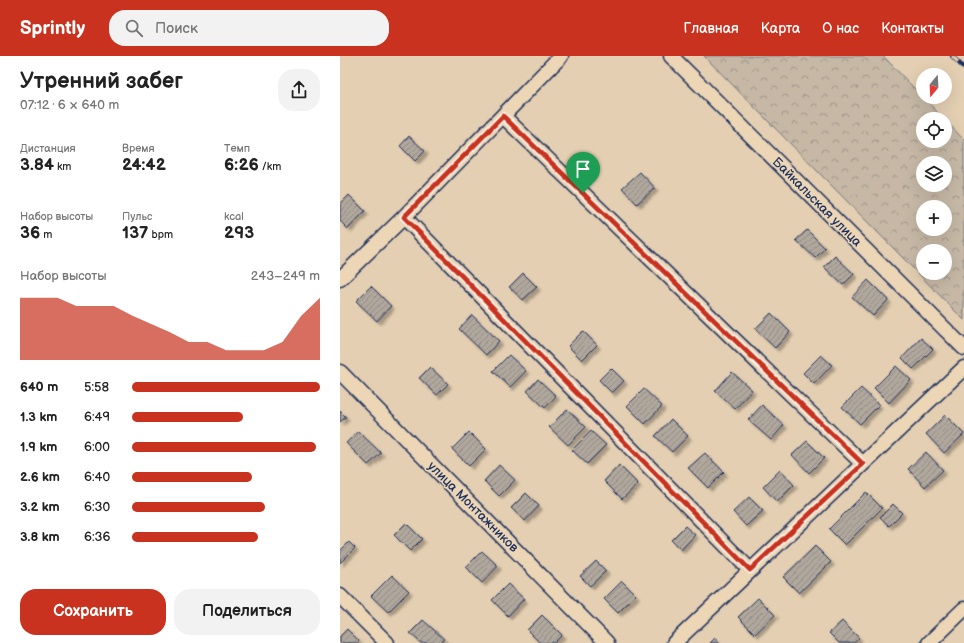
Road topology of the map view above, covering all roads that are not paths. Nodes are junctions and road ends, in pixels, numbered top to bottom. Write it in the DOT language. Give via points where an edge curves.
graph roads {
  1 [pos="562,56"];
  2 [pos="671,56"];
  3 [pos="503,116"];
  4 [pos="404,217"];
  5 [pos="340,279"];
  6 [pos="964,348"];
  7 [pos="964,368"];
  8 [pos="340,372"];
  9 [pos="863,464"];
  10 [pos="750,570"];
  11 [pos="340,596"];
  12 [pos="964,609"];
  13 [pos="388,643"];
  14 [pos="607,643"];
  15 [pos="674,643"];
  16 [pos="929,643"];
  1 -- 3 [label="street"];
  2 -- 6 [label="street, Байкальская улица"];
  3 -- 4 [label="street"];
  3 -- 9 [label="street"];
  4 -- 5 [label="street"];
  4 -- 10 [label="street"];
  7 -- 9 [label="street"];
  8 -- 14 [label="street, улица Монтажников"];
  9 -- 10 [label="street"];
  10 -- 15 [label="street"];
  11 -- 13 [label="street"];
  12 -- 16 [label="street"];
}
